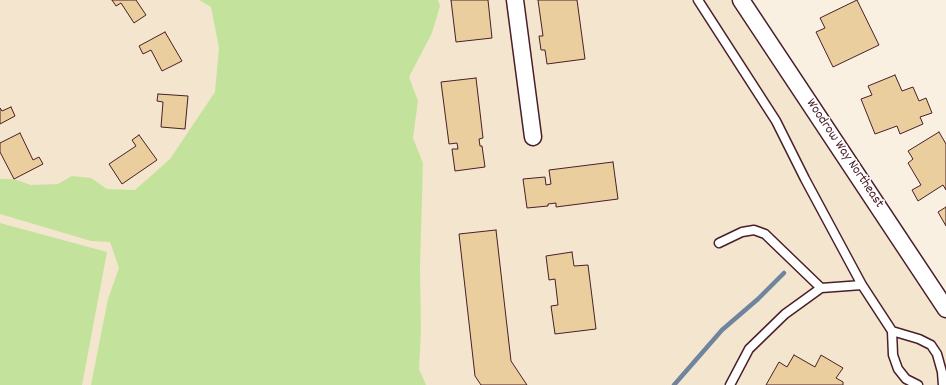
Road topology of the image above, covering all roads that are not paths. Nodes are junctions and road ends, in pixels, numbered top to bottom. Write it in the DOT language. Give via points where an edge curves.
graph roads {
  1 [pos="515,0"];
  2 [pos="698,0"];
  3 [pos="741,0"];
  4 [pos="533,137"];
  5 [pos="719,243"];
  6 [pos="862,285"];
  7 [pos="820,288"];
  8 [pos="946,309"];
  9 [pos="892,331"];
  10 [pos="730,385"];
  11 [pos="918,385"];
  12 [pos="944,385"];
  1 -- 4 [label="street"];
  2 -- 6 [label="lane" via="776,121"];
  3 -- 8 [label="street, Woodrow Way Northeast"];
  5 -- 7 [label="lane" via="742,232 754,230 765,234"];
  6 -- 7 [label="lane"];
  6 -- 9 [label="lane"];
  7 -- 10 [label="lane" via="785,314 749,349"];
  9 -- 11 [label="lane" via="895,364 906,378"];
  9 -- 12 [label="lane" via="931,345 937,354"];
}
